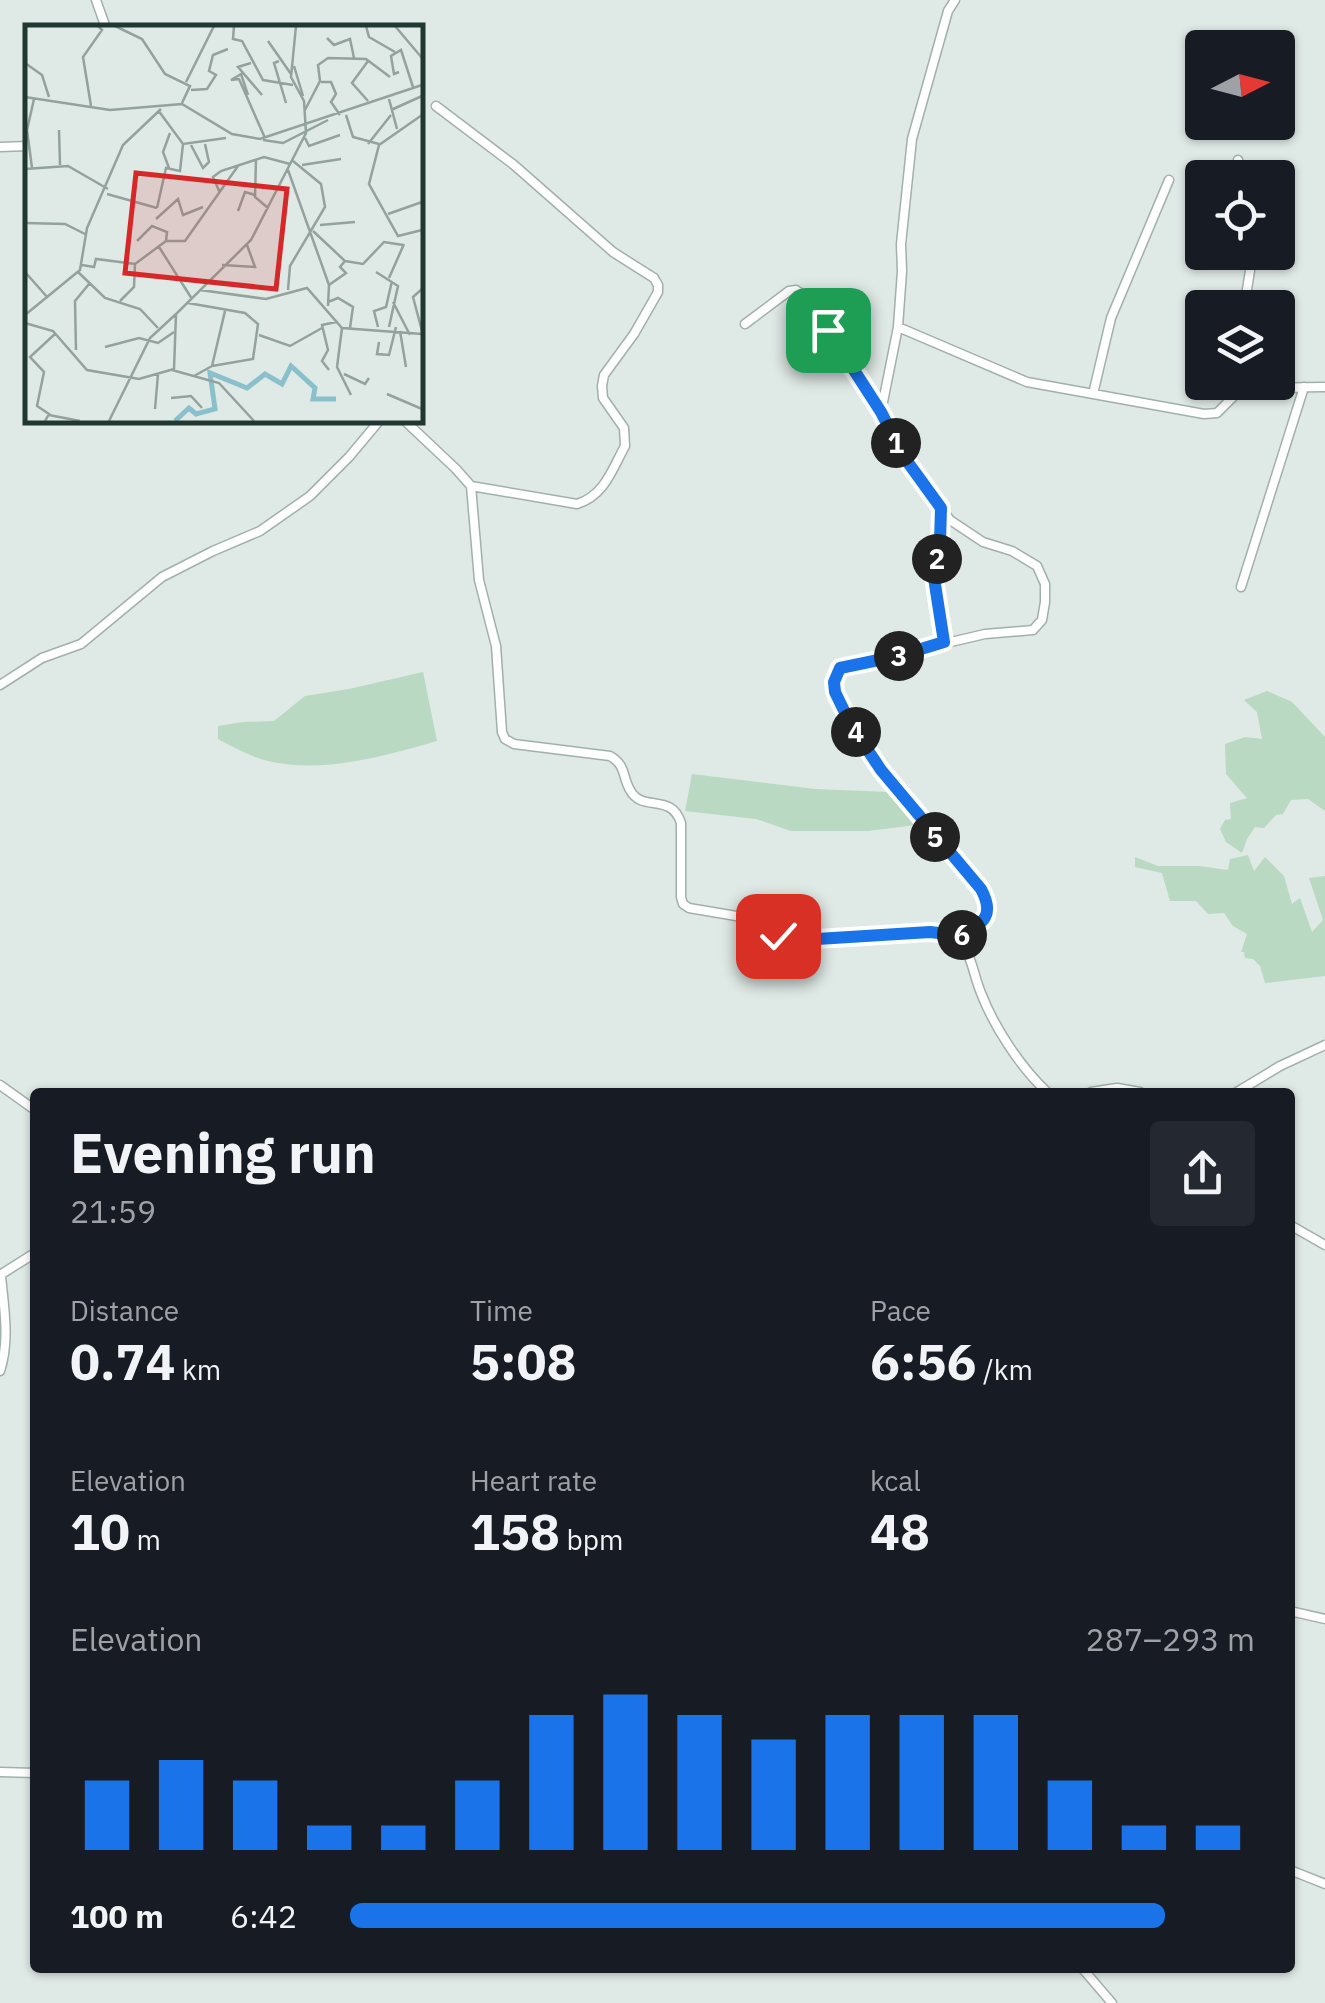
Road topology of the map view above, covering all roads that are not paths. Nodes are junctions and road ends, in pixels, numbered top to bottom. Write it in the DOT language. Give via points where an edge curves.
graph roads {
  1 [pos="96,0"];
  2 [pos="956,0"];
  3 [pos="105,25"];
  4 [pos="436,106"];
  5 [pos="25,146"];
  6 [pos="0,147"];
  7 [pos="1169,180"];
  8 [pos="745,324"];
  9 [pos="898,327"];
  10 [pos="1325,387"];
  11 [pos="1295,388"];
  12 [pos="1304,388"];
  13 [pos="1093,394"];
  14 [pos="1230,400"];
  15 [pos="881,412"];
  16 [pos="378,422"];
  17 [pos="406,422"];
  18 [pos="471,486"];
  19 [pos="941,508"];
  20 [pos="1240,588"];
  21 [pos="944,642"];
  22 [pos="0,684"];
  23 [pos="956,939"];
  24 [pos="1325,1045"];
  25 [pos="0,1085"];
  26 [pos="1042,1088"];
  27 [pos="1244,1088"];
  28 [pos="30,1106"];
  29 [pos="1295,1229"];
  30 [pos="1325,1245"];
  31 [pos="30,1257"];
  32 [pos="0,1276"];
  33 [pos="0,1372"];
  34 [pos="1295,1612"];
  35 [pos="1325,1619"];
  36 [pos="0,1772"];
  37 [pos="30,1773"];
  38 [pos="1295,1872"];
  39 [pos="1325,1884"];
  40 [pos="1086,1973"];
  41 [pos="1112,2003"];
  1 -- 3 [label="street"];
  2 -- 9 [label="street" via="912,139"];
  4 -- 18 [label="street" via="658,285 604,375 603,398 626,438 598,494 576,504"];
  5 -- 6 [label="street"];
  7 -- 13 [label="street" via="1111,318"];
  8 -- 15 [label="street" via="796,290"];
  9 -- 13 [label="street" via="1028,382"];
  9 -- 15 [label="street"];
  10 -- 12 [label="street"];
  11 -- 12 [label="street"];
  12 -- 20 [label="street"];
  13 -- 14 [label="street" via="1204,414 1217,413"];
  15 -- 19 [label="street"];
  16 -- 22 [label="street" via="310,496 273,522 162,577 80,644"];
  17 -- 18 [label="street"];
  18 -- 23 [label="street" via="505,739 610,756 635,796 670,806 681,823 681,897 688,908 748,918 778,936 801,940 930,932"];
  19 -- 21 [label="street" via="934,578"];
  19 -- 21 [label="street" via="983,542 1037,566 1045,584 1042,620 1034,630"];
  21 -- 23 [label="street" via="840,668 834,682 851,725 881,770 988,902 983,922"];
  23 -- 26 [label="street" via="992,1018"];
  24 -- 27 [label="street"];
  25 -- 28 [label="street"];
  29 -- 30 [label="street"];
  31 -- 32 [label="street"];
  32 -- 33 [label="street" via="6,1321"];
  34 -- 35 [label="street"];
  36 -- 37 [label="street"];
  38 -- 39 [label="street"];
  40 -- 41 [label="street"];
}
